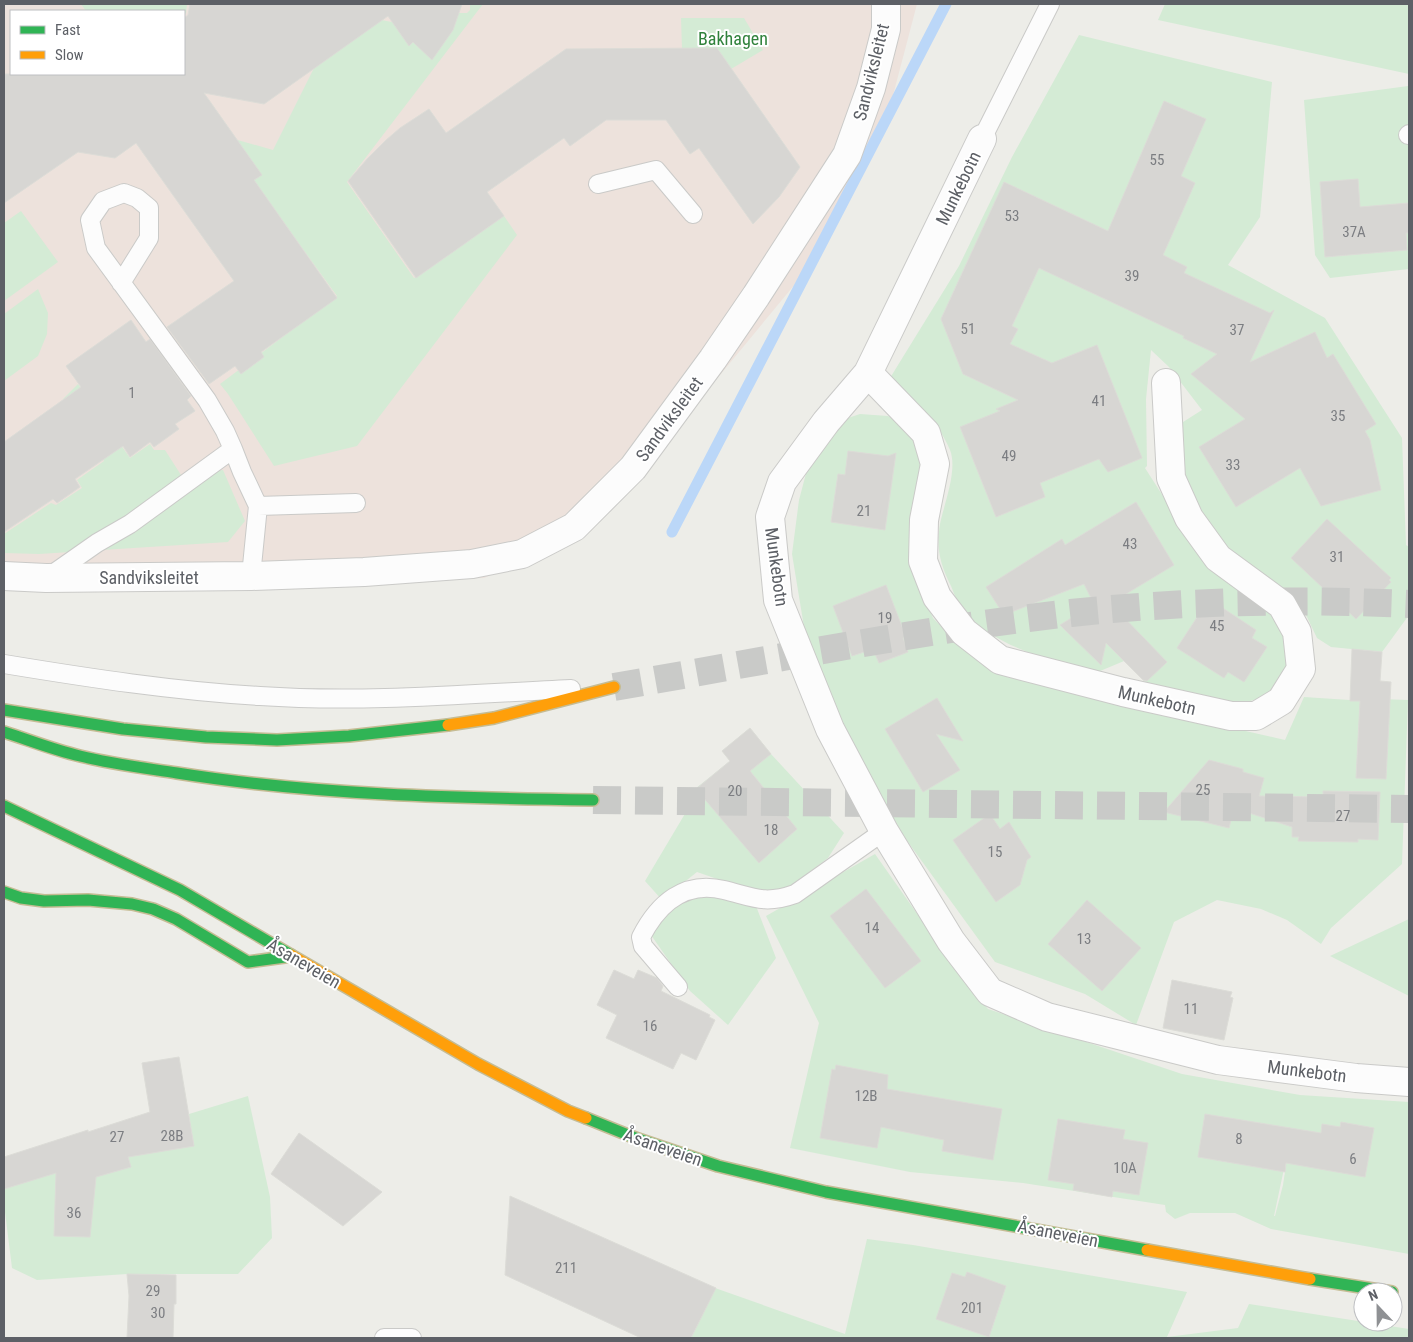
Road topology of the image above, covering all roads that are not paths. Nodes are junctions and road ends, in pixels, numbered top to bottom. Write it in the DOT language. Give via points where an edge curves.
graph roads {
  1 [pos="886,4"];
  2 [pos="1050,4"];
  3 [pos="982,140"];
  4 [pos="598,184"];
  5 [pos="693,214"];
  6 [pos="120,283"];
  7 [pos="868,373"];
  8 [pos="1166,383"];
  9 [pos="233,450"];
  10 [pos="356,503"];
  11 [pos="258,506"];
  12 [pos="4,576"];
  13 [pos="251,576"];
  14 [pos="46,578"];
  15 [pos="4,664"];
  16 [pos="614,687"];
  17 [pos="4,710"];
  18 [pos="4,732"];
  19 [pos="593,800"];
  20 [pos="4,806"];
  21 [pos="884,831"];
  22 [pos="4,892"];
  23 [pos="292,956"];
  24 [pos="678,987"];
  25 [pos="1409,1082"];
  26 [pos="1353,1286"];
  27 [pos="384,1338"];
  28 [pos="412,1338"];
  1 -- 13 [label="street, Sandviksleitet" via="886,29 871,88 847,156 740,320 639,460 574,526 522,554 472,564"];
  2 -- 3 [label="lane, Munkebotn"];
  3 -- 7 [label="street, Munkebotn"];
  4 -- 5 [label="lane" via="656,170"];
  6 -- 6 [label="lane" via="96,248 90,220 103,201 124,193 149,208 149,238"];
  6 -- 9 [label="lane" via="207,400"];
  7 -- 8 [label="street, Munkebotn" via="926,433 935,464 924,520 923,561 937,597 964,632 1000,660 1230,716 1256,716 1281,701 1301,669 1297,632 1282,605 1218,558 1189,518 1172,478"];
  7 -- 21 [label="street, Munkebotn" via="826,422 782,482 770,517 778,600 830,729"];
  9 -- 11 [label="lane"];
  9 -- 14 [label="lane" via="130,524"];
  10 -- 11 [label="lane"];
  11 -- 13 [label="lane"];
  12 -- 14 [label="street, Sandviksleitet"];
  13 -- 14 [label="street, Sandviksleitet"];
  15 -- 16 [label="lane" via="104,680 260,696 419,696"];
  16 -- 17 [label="highway" via="494,718 430,728 277,740 206,738 123,729"];
  18 -- 19 [label="highway" via="64,752 216,781 323,792 439,798"];
  20 -- 23 [label="highway, Åsaneveien" via="180,890"];
  21 -- 24 [label="lane" via="795,894 780,899 766,900 707,887 692,889 672,898 650,920 641,937 643,946"];
  21 -- 25 [label="street, Munkebotn" via="951,940 990,992 1047,1017 1218,1060"];
  22 -- 23 [label="highway" via="44,901 132,904 176,919 248,962"];
  23 -- 26 [label="highway, Åsaneveien" via="478,1064 568,1111 718,1166 826,1192"];
  27 -- 28 [label="lane"];
}
